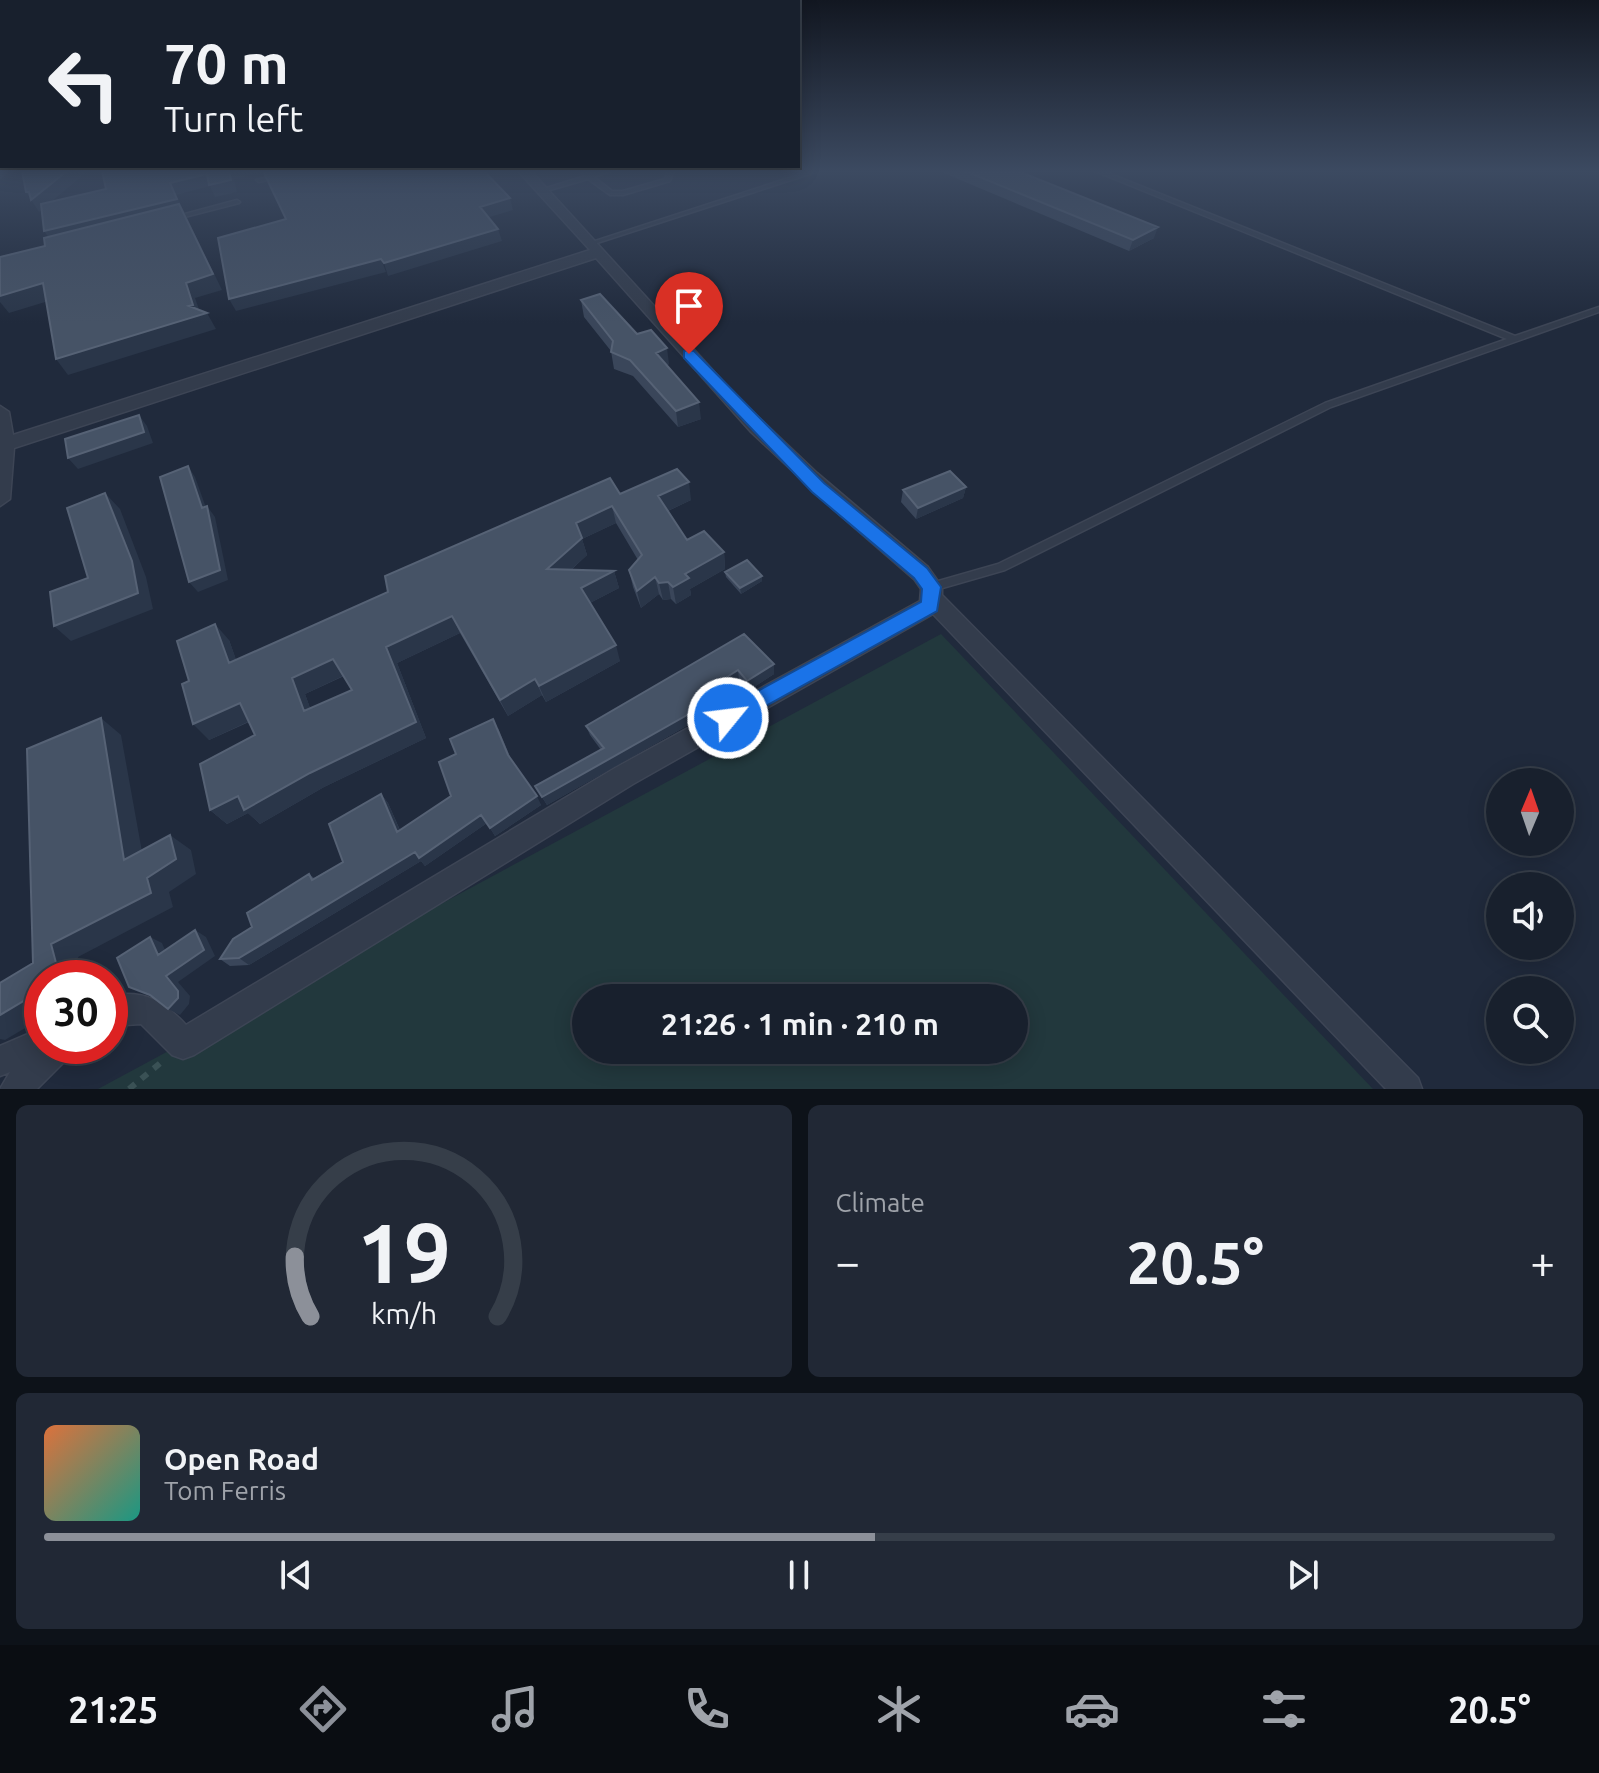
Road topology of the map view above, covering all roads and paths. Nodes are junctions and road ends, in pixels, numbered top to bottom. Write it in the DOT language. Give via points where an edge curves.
graph roads {
  1 [pos="573,222"];
  2 [pos="669,222"];
  3 [pos="1224,222"];
  4 [pos="596,247"];
  5 [pos="1599,309"];
  6 [pos="1515,339"];
  7 [pos="0,412"];
  8 [pos="5,444"];
  9 [pos="0,499"];
  10 [pos="932,593"];
  11 [pos="128,1007"];
  12 [pos="183,1044"];
  13 [pos="24,1051"];
  14 [pos="0,1061"];
  15 [pos="40,1064"];
  16 [pos="15,1089"];
  17 [pos="129,1089"];
  18 [pos="1407,1089"];
  1 -- 4 [label="street"];
  2 -- 4 [label="lane"];
  3 -- 6 [label="lane"];
  4 -- 8 [label="street"];
  4 -- 10 [label="street" via="718,386 818,488 921,573"];
  5 -- 6 [label="lane"];
  6 -- 10 [label="lane" via="1328,405 1001,567"];
  7 -- 8 [label="street"];
  8 -- 9 [label="street"];
  10 -- 12 [label="street" via="930,606 624,776"];
  10 -- 18 [label="street"];
  11 -- 12 [label="street" via="153,1012"];
  12 -- 17 [label="path"];
  13 -- 14 [label="street"];
  15 -- 16 [label="street"];
}
